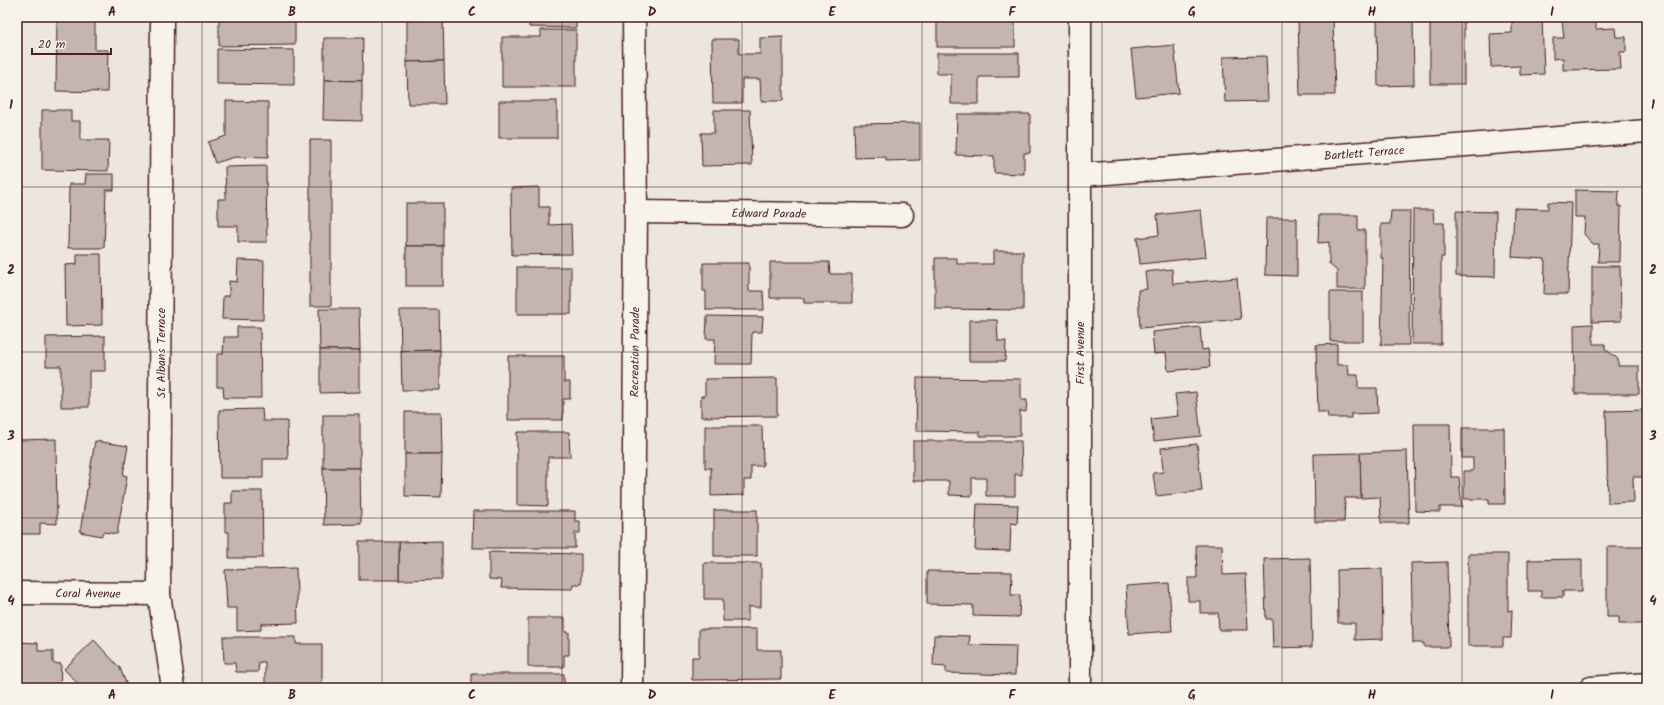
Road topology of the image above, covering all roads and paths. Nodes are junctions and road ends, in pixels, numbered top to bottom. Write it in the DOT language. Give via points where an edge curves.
graph roads {
  1 [pos="162,17"];
  2 [pos="634,17"];
  3 [pos="1080,17"];
  4 [pos="1647,131"];
  5 [pos="1081,175"];
  6 [pos="636,212"];
  7 [pos="902,216"];
  8 [pos="17,593"];
  9 [pos="159,594"];
  10 [pos="1647,684"];
  11 [pos="173,688"];
  12 [pos="632,688"];
  13 [pos="1080,688"];
  14 [pos="1591,688"];
  1 -- 9 [label="street, St Albans Terrace"];
  2 -- 6 [label="street, Recreation Parade"];
  3 -- 5 [label="street, First Avenue"];
  4 -- 5 [label="street, Bartlett Terrace"];
  5 -- 13 [label="street, First Avenue"];
  6 -- 7 [label="street, Edward Parade"];
  6 -- 12 [label="street, Recreation Parade"];
  8 -- 9 [label="street, Coral Avenue"];
  9 -- 11 [label="street, St Albans Terrace"];
  10 -- 14 [label="street"];
}
